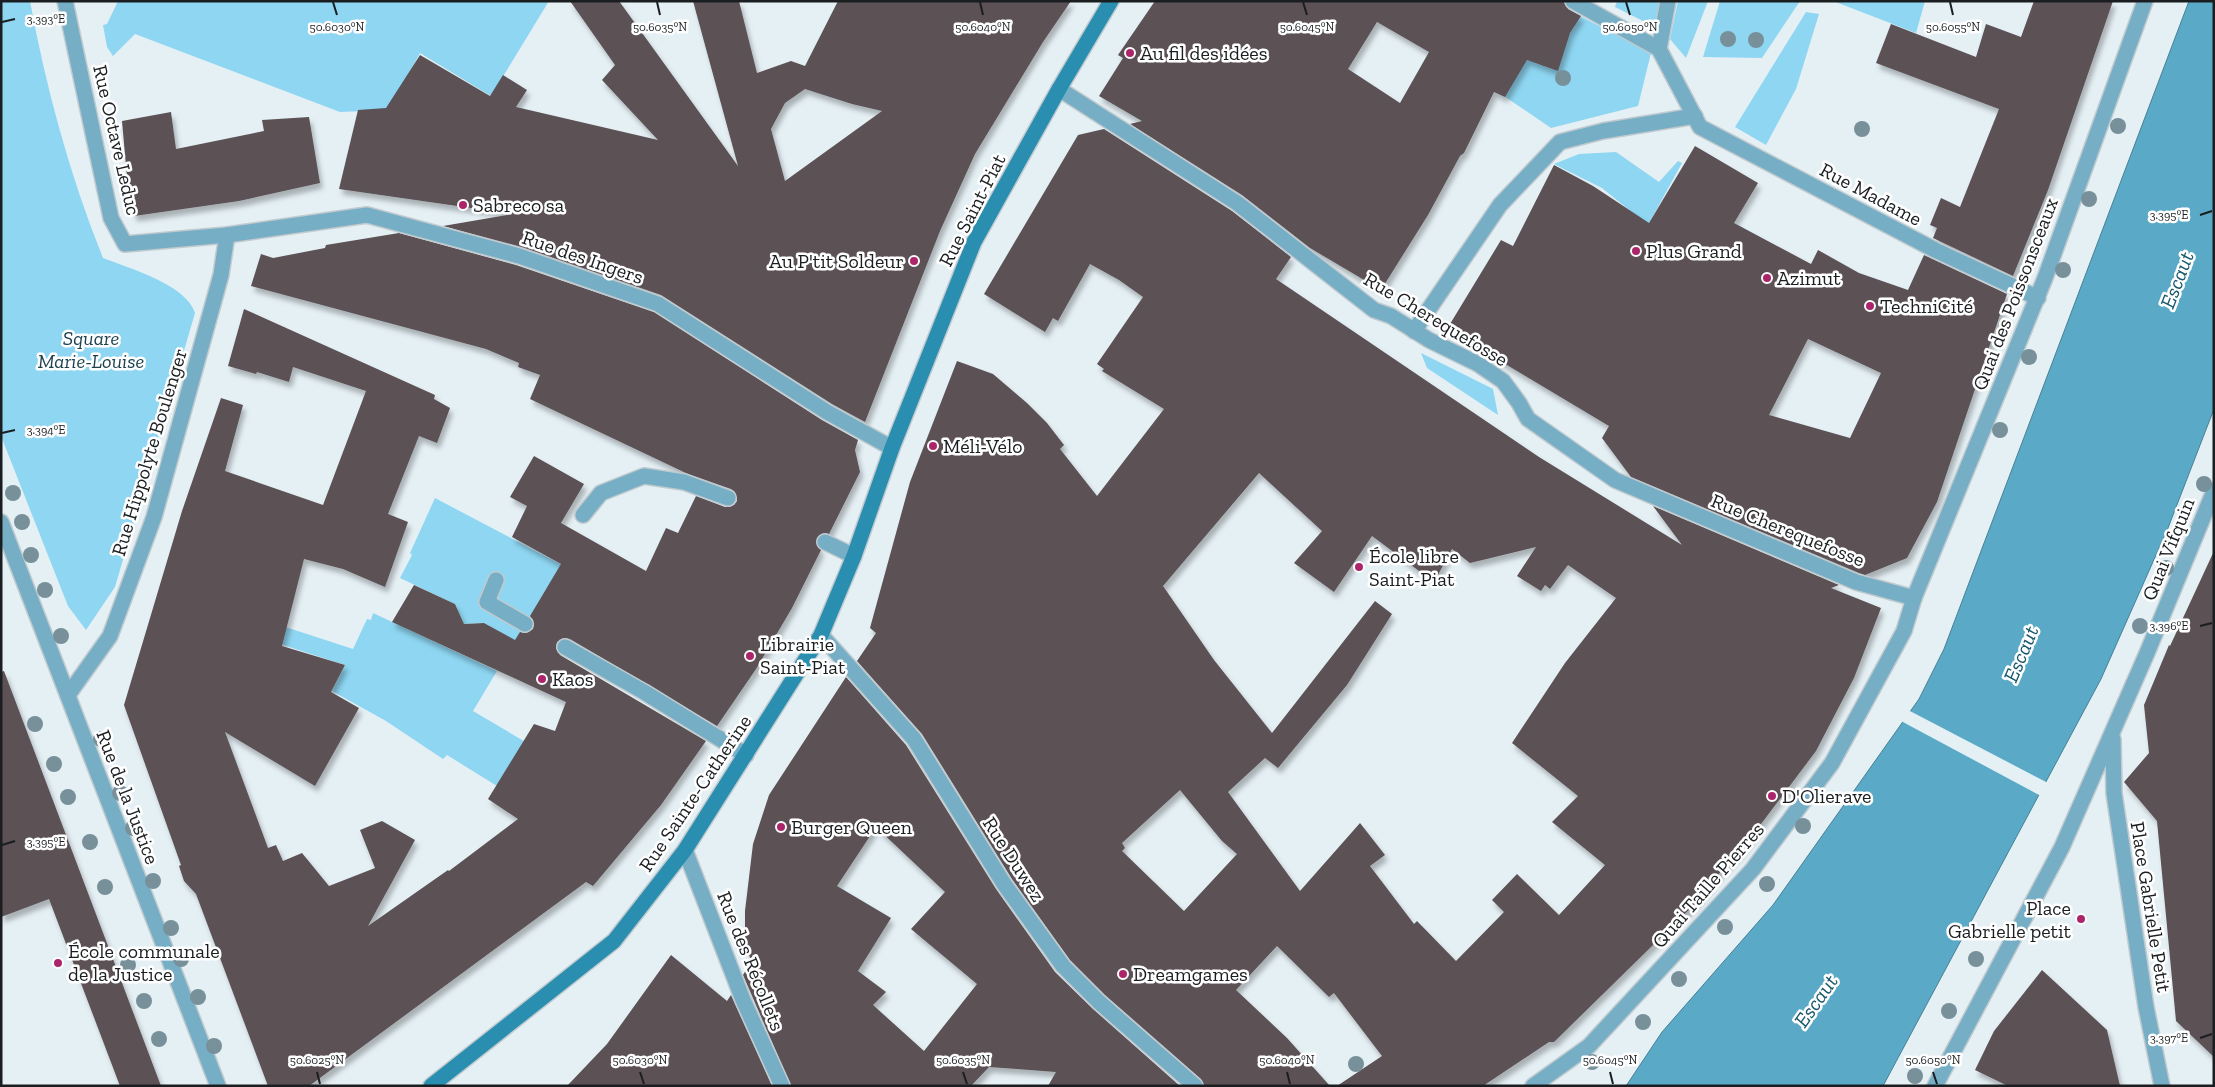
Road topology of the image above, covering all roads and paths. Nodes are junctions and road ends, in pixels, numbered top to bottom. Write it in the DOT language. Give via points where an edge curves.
graph roads {
  1 [pos="65,1"];
  2 [pos="1111,1"];
  3 [pos="1573,1"];
  4 [pos="1668,1"];
  5 [pos="2145,1"];
  6 [pos="1659,49"];
  7 [pos="1059,89"];
  8 [pos="1695,116"];
  9 [pos="227,235"];
  10 [pos="2038,298"];
  11 [pos="1414,331"];
  12 [pos="892,448"];
  13 [pos="2214,491"];
  14 [pos="728,498"];
  15 [pos="583,516"];
  16 [pos="1,522"];
  17 [pos="825,542"];
  18 [pos="854,556"];
  19 [pos="496,580"];
  20 [pos="1914,598"];
  21 [pos="525,624"];
  22 [pos="821,635"];
  23 [pos="565,647"];
  24 [pos="68,695"];
  25 [pos="2113,732"];
  26 [pos="746,755"];
  27 [pos="685,850"];
  28 [pos="218,1086"];
  29 [pos="431,1086"];
  30 [pos="782,1086"];
  31 [pos="1195,1086"];
  32 [pos="1533,1086"];
  33 [pos="1935,1086"];
  34 [pos="2162,1086"];
  1 -- 9 [label="street, Rue Octave Leduc" via="111,218 125,244"];
  2 -- 7 [label="street, Rue Saint-Piat"];
  3 -- 6 [label="street"];
  4 -- 6 [label="street"];
  5 -- 10 [label="street, Quai des Poissonsceaux"];
  6 -- 8 [label="street, Rue Madame"];
  7 -- 11 [label="street, Rue Cherequefosse" via="1237,203 1374,310 1391,316"];
  7 -- 12 [label="street, Rue Saint-Piat" via="974,242"];
  8 -- 10 [label="street, Rue Madame" via="1700,127 1935,250"];
  8 -- 11 [label="street" via="1602,131 1560,142 1500,205"];
  9 -- 12 [label="street, Rue des Ingers" via="367,215 519,256 658,304 827,412"];
  9 -- 24 [label="street, Rue Hippolyte Boulenger" via="221,275 154,517 110,636"];
  10 -- 20 [label="street, Quai des Poissonsceaux"];
  11 -- 20 [label="street, Rue Cherequefosse" via="1478,364 1503,381 1528,419 1615,480 1856,582"];
  12 -- 18 [label="street, Rue Sainte-Catherine"];
  13 -- 25 [label="street, Quai Vifquin"];
  14 -- 15 [label="street" via="684,482 644,476 601,493"];
  16 -- 24 [label="street, Rue de la Justice"];
  17 -- 18 [label="street"];
  18 -- 22 [label="street, Rue Sainte-Catherine"];
  19 -- 21 [label="street" via="487,602"];
  20 -- 32 [label="street, Quai Taille Pierres" via="1904,631 1832,763 1753,869 1589,1046"];
  22 -- 26 [label="street, Rue Sainte-Catherine"];
  22 -- 31 [label="street, Rue Duwez" via="914,739 1004,884 1063,966"];
  23 -- 26 [label="street"];
  24 -- 28 [label="street, Rue de la Justice"];
  25 -- 33 [label="street, Quai Vifquin" via="2059,854"];
  25 -- 34 [label="street, Place Gabrielle Petit" via="2114,793 2146,1007"];
  26 -- 27 [label="street, Rue Sainte-Catherine"];
  27 -- 29 [label="street, Rue Sainte-Catherine" via="614,941"];
  27 -- 30 [label="street, Rue des Récollets" via="743,1000"];
}
